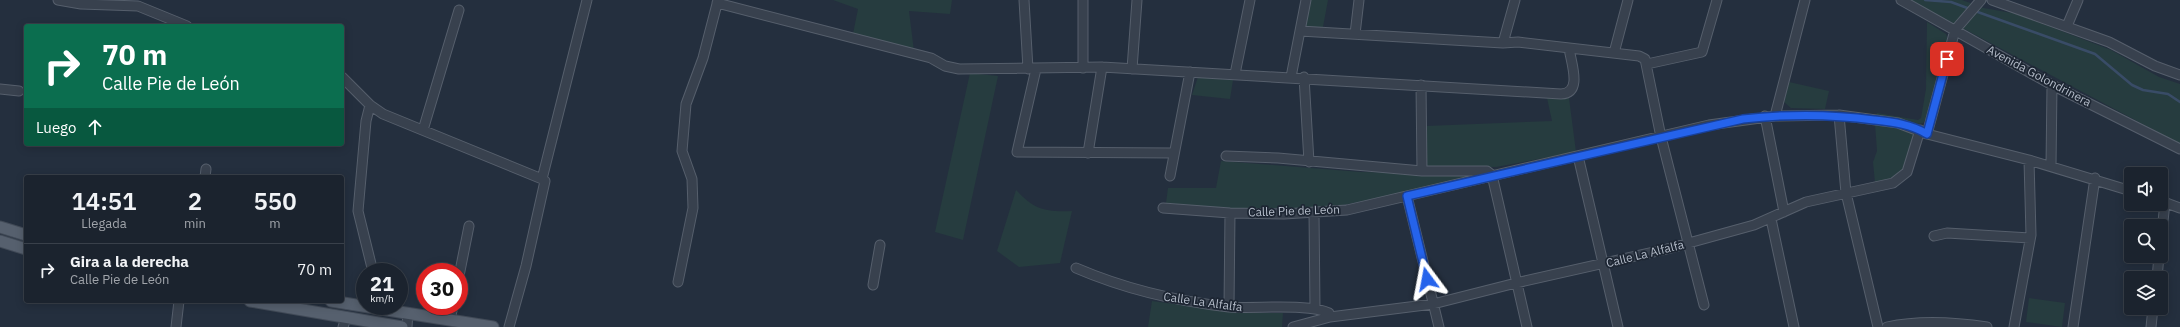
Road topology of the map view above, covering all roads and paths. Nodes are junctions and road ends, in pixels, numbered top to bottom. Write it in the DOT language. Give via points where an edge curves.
graph roads {
  1 [pos="58,0"];
  2 [pos="588,0"];
  3 [pos="1024,0"];
  4 [pos="1083,0"];
  5 [pos="1137,0"];
  6 [pos="1250,0"];
  7 [pos="1306,0"];
  8 [pos="1359,0"];
  9 [pos="1515,0"];
  10 [pos="1628,0"];
  11 [pos="1717,0"];
  12 [pos="1805,0"];
  13 [pos="1901,0"];
  14 [pos="1992,0"];
  15 [pos="2078,0"];
  16 [pos="717,1"];
  17 [pos="106,2"];
  18 [pos="1975,6"];
  19 [pos="459,10"];
  20 [pos="182,24"];
  21 [pos="2067,26"];
  22 [pos="1955,30"];
  23 [pos="1300,31"];
  24 [pos="1356,34"];
  25 [pos="1503,43"];
  26 [pos="1569,48"];
  27 [pos="1614,53"];
  28 [pos="1647,64"];
  29 [pos="1102,67"];
  30 [pos="1082,68"];
  31 [pos="1032,69"];
  32 [pos="1132,69"];
  33 [pos="1190,72"];
  34 [pos="1235,74"];
  35 [pos="2180,75"];
  36 [pos="1291,77"];
  37 [pos="1304,78"];
  38 [pos="344,79"];
  39 [pos="1421,85"];
  40 [pos="2052,85"];
  41 [pos="0,89"];
  42 [pos="19,91"];
  43 [pos="370,105"];
  44 [pos="1839,115"];
  45 [pos="1765,116"];
  46 [pos="1775,116"];
  47 [pos="423,130"];
  48 [pos="1924,132"];
  49 [pos="1661,136"];
  50 [pos="2180,149"];
  51 [pos="1174,153"];
  52 [pos="1088,154"];
  53 [pos="1226,156"];
  54 [pos="1578,156"];
  55 [pos="2029,160"];
  56 [pos="1309,162"];
  57 [pos="2051,166"];
  58 [pos="1422,171"];
  59 [pos="1492,175"];
  60 [pos="1170,176"];
  61 [pos="2094,178"];
  62 [pos="545,181"];
  63 [pos="2124,189"];
  64 [pos="1846,193"];
  65 [pos="1407,196"];
  66 [pos="2168,204"];
  67 [pos="1163,208"];
  68 [pos="2180,208"];
  69 [pos="1784,212"];
  70 [pos="1230,213"];
  71 [pos="1314,213"];
  72 [pos="1771,219"];
  73 [pos="0,226"];
  74 [pos="469,226"];
  75 [pos="24,234"];
  76 [pos="1934,236"];
  77 [pos="2030,238"];
  78 [pos="0,241"];
  79 [pos="1688,244"];
  80 [pos="880,246"];
  81 [pos="24,248"];
  82 [pos="371,263"];
  83 [pos="462,263"];
  84 [pos="1602,265"];
  85 [pos="1076,268"];
  86 [pos="678,282"];
  87 [pos="1516,283"];
  88 [pos="873,285"];
  89 [pos="179,303"];
  90 [pos="259,303"];
  91 [pos="344,303"];
  92 [pos="356,304"];
  93 [pos="1433,304"];
  94 [pos="1704,304"];
  95 [pos="1229,307"];
  96 [pos="1315,308"];
  97 [pos="408,314"];
  98 [pos="383,315"];
  99 [pos="408,315"];
  100 [pos="451,315"];
  101 [pos="2152,315"];
  102 [pos="1330,317"];
  103 [pos="450,320"];
  104 [pos="345,322"];
  105 [pos="382,324"];
  106 [pos="176,327"];
  107 [pos="402,327"];
  108 [pos="407,327"];
  109 [pos="493,327"];
  110 [pos="509,327"];
  111 [pos="1293,327"];
  112 [pos="1439,327"];
  113 [pos="1527,327"];
  114 [pos="1618,327"];
  115 [pos="1794,327"];
  116 [pos="1878,327"];
  117 [pos="1887,327"];
  118 [pos="1987,327"];
  119 [pos="2014,327"];
  120 [pos="2073,327"];
  121 [pos="2151,327"];
  1 -- 17 [label="street" via="81,4"];
  2 -- 47 [label="street" via="542,179"];
  3 -- 31 [label="street"];
  4 -- 30 [label="street"];
  5 -- 32 [label="street"];
  6 -- 34 [label="street"];
  7 -- 23 [label="street"];
  8 -- 24 [label="street"];
  9 -- 25 [label="street"];
  10 -- 27 [label="street"];
  11 -- 28 [label="street" via="1702,52"];
  12 -- 46 [label="street"];
  13 -- 22 [label="street, Avenida Golondrinera"];
  14 -- 21 [label="street"];
  15 -- 21 [label="street"];
  16 -- 31 [label="street" via="931,58 945,66 959,69"];
  16 -- 86 [label="street" via="703,58 686,104 682,151 692,179 693,208"];
  17 -- 20 [label="street" via="138,6"];
  18 -- 22 [label="street"];
  19 -- 47 [label="street"];
  21 -- 35 [label="street" via="2109,42 2155,66"];
  22 -- 40 [label="street, Avenida Golondrinera"];
  22 -- 48 [label="street, Calle La Alfalfa"];
  23 -- 24 [label="street"];
  23 -- 36 [label="street"];
  24 -- 25 [label="street"];
  25 -- 26 [label="street" via="1518,42"];
  26 -- 27 [label="street"];
  26 -- 39 [label="street" via="1575,84 1573,90 1567,94"];
  27 -- 28 [label="street" via="1639,56"];
  28 -- 49 [label="street"];
  29 -- 30 [label="street"];
  29 -- 32 [label="street"];
  29 -- 52 [label="street"];
  30 -- 31 [label="street"];
  31 -- 52 [label="street" via="1017,152"];
  32 -- 33 [label="street"];
  33 -- 34 [label="street"];
  33 -- 51 [label="street"];
  34 -- 36 [label="street"];
  36 -- 37 [label="street"];
  37 -- 39 [label="street"];
  37 -- 56 [label="street"];
  38 -- 43 [label="street"];
  39 -- 58 [label="street"];
  40 -- 50 [label="street, Avenida Golondrinera"];
  40 -- 57 [label="street"];
  41 -- 42 [label="street"];
  43 -- 47 [label="street" via="384,114"];
  43 -- 82 [label="street" via="366,121 358,211"];
  44 -- 46 [label="street, Calle Pie de León"];
  44 -- 48 [label="street, Calle Pie de León" via="1898,123"];
  44 -- 64 [label="street"];
  45 -- 46 [label="street, Calle Pie de León"];
  45 -- 49 [label="street, Calle Pie de León"];
  45 -- 69 [label="street"];
  48 -- 55 [label="street, Calle Pie de León"];
  48 -- 64 [label="street, Calle La Alfalfa" via="1907,172 1901,178 1883,186"];
  49 -- 54 [label="street, Calle Pie de León"];
  49 -- 79 [label="street"];
  51 -- 52 [label="street"];
  51 -- 60 [label="street"];
  53 -- 56 [label="street"];
  54 -- 59 [label="street, Calle Pie de León"];
  54 -- 84 [label="street"];
  55 -- 57 [label="street, Calle Pie de León"];
  55 -- 77 [label="street"];
  56 -- 58 [label="street"];
  57 -- 61 [label="street, Calle Pie de León"];
  58 -- 59 [label="street" via="1487,171"];
  59 -- 65 [label="street, Calle Pie de León"];
  59 -- 87 [label="street"];
  61 -- 63 [label="street, Calle Pie de León"];
  61 -- 120 [label="street"];
  62 -- 110 [label="street"];
  64 -- 69 [label="street, Calle La Alfalfa" via="1806,202"];
  64 -- 116 [label="street"];
  65 -- 71 [label="street, Calle Pie de León" via="1347,210"];
  65 -- 93 [label="street"];
  66 -- 68 [label="street"];
  67 -- 70 [label="street, Calle Pie de León"];
  69 -- 72 [label="street, Calle La Alfalfa"];
  70 -- 71 [label="street, Calle Pie de León"];
  70 -- 95 [label="street"];
  71 -- 96 [label="street"];
  72 -- 79 [label="street, Calle La Alfalfa"];
  72 -- 115 [label="street"];
  73 -- 75 [label="main road"];
  74 -- 83 [label="street"];
  76 -- 77 [label="street" via="1947,233"];
  77 -- 119 [label="street"];
  78 -- 81 [label="main road"];
  79 -- 84 [label="street, Calle La Alfalfa"];
  79 -- 94 [label="street"];
  80 -- 88 [label="street"];
  84 -- 87 [label="street, Calle La Alfalfa"];
  84 -- 114 [label="street"];
  85 -- 95 [label="street, Calle La Alfalfa" via="1151,295"];
  87 -- 93 [label="street, Calle La Alfalfa"];
  87 -- 113 [label="street"];
  89 -- 106 [label="street"];
  90 -- 104 [label="main road"];
  91 -- 92 [label="main road"];
  93 -- 102 [label="street, Calle La Alfalfa"];
  93 -- 112 [label="street"];
  95 -- 96 [label="street, Calle La Alfalfa"];
  96 -- 102 [label="street" via="1329,312"];
  97 -- 103 [label="main road"];
  98 -- 105 [label="street"];
  99 -- 108 [label="street"];
  100 -- 103 [label="street"];
  101 -- 121 [label="street"];
  102 -- 111 [label="street, Calle La Alfalfa"];
  103 -- 109 [label="main road"];
  104 -- 105 [label="main road"];
  105 -- 107 [label="main road"];
  117 -- 118 [label="street" via="1901,324 1947,323"];
}
